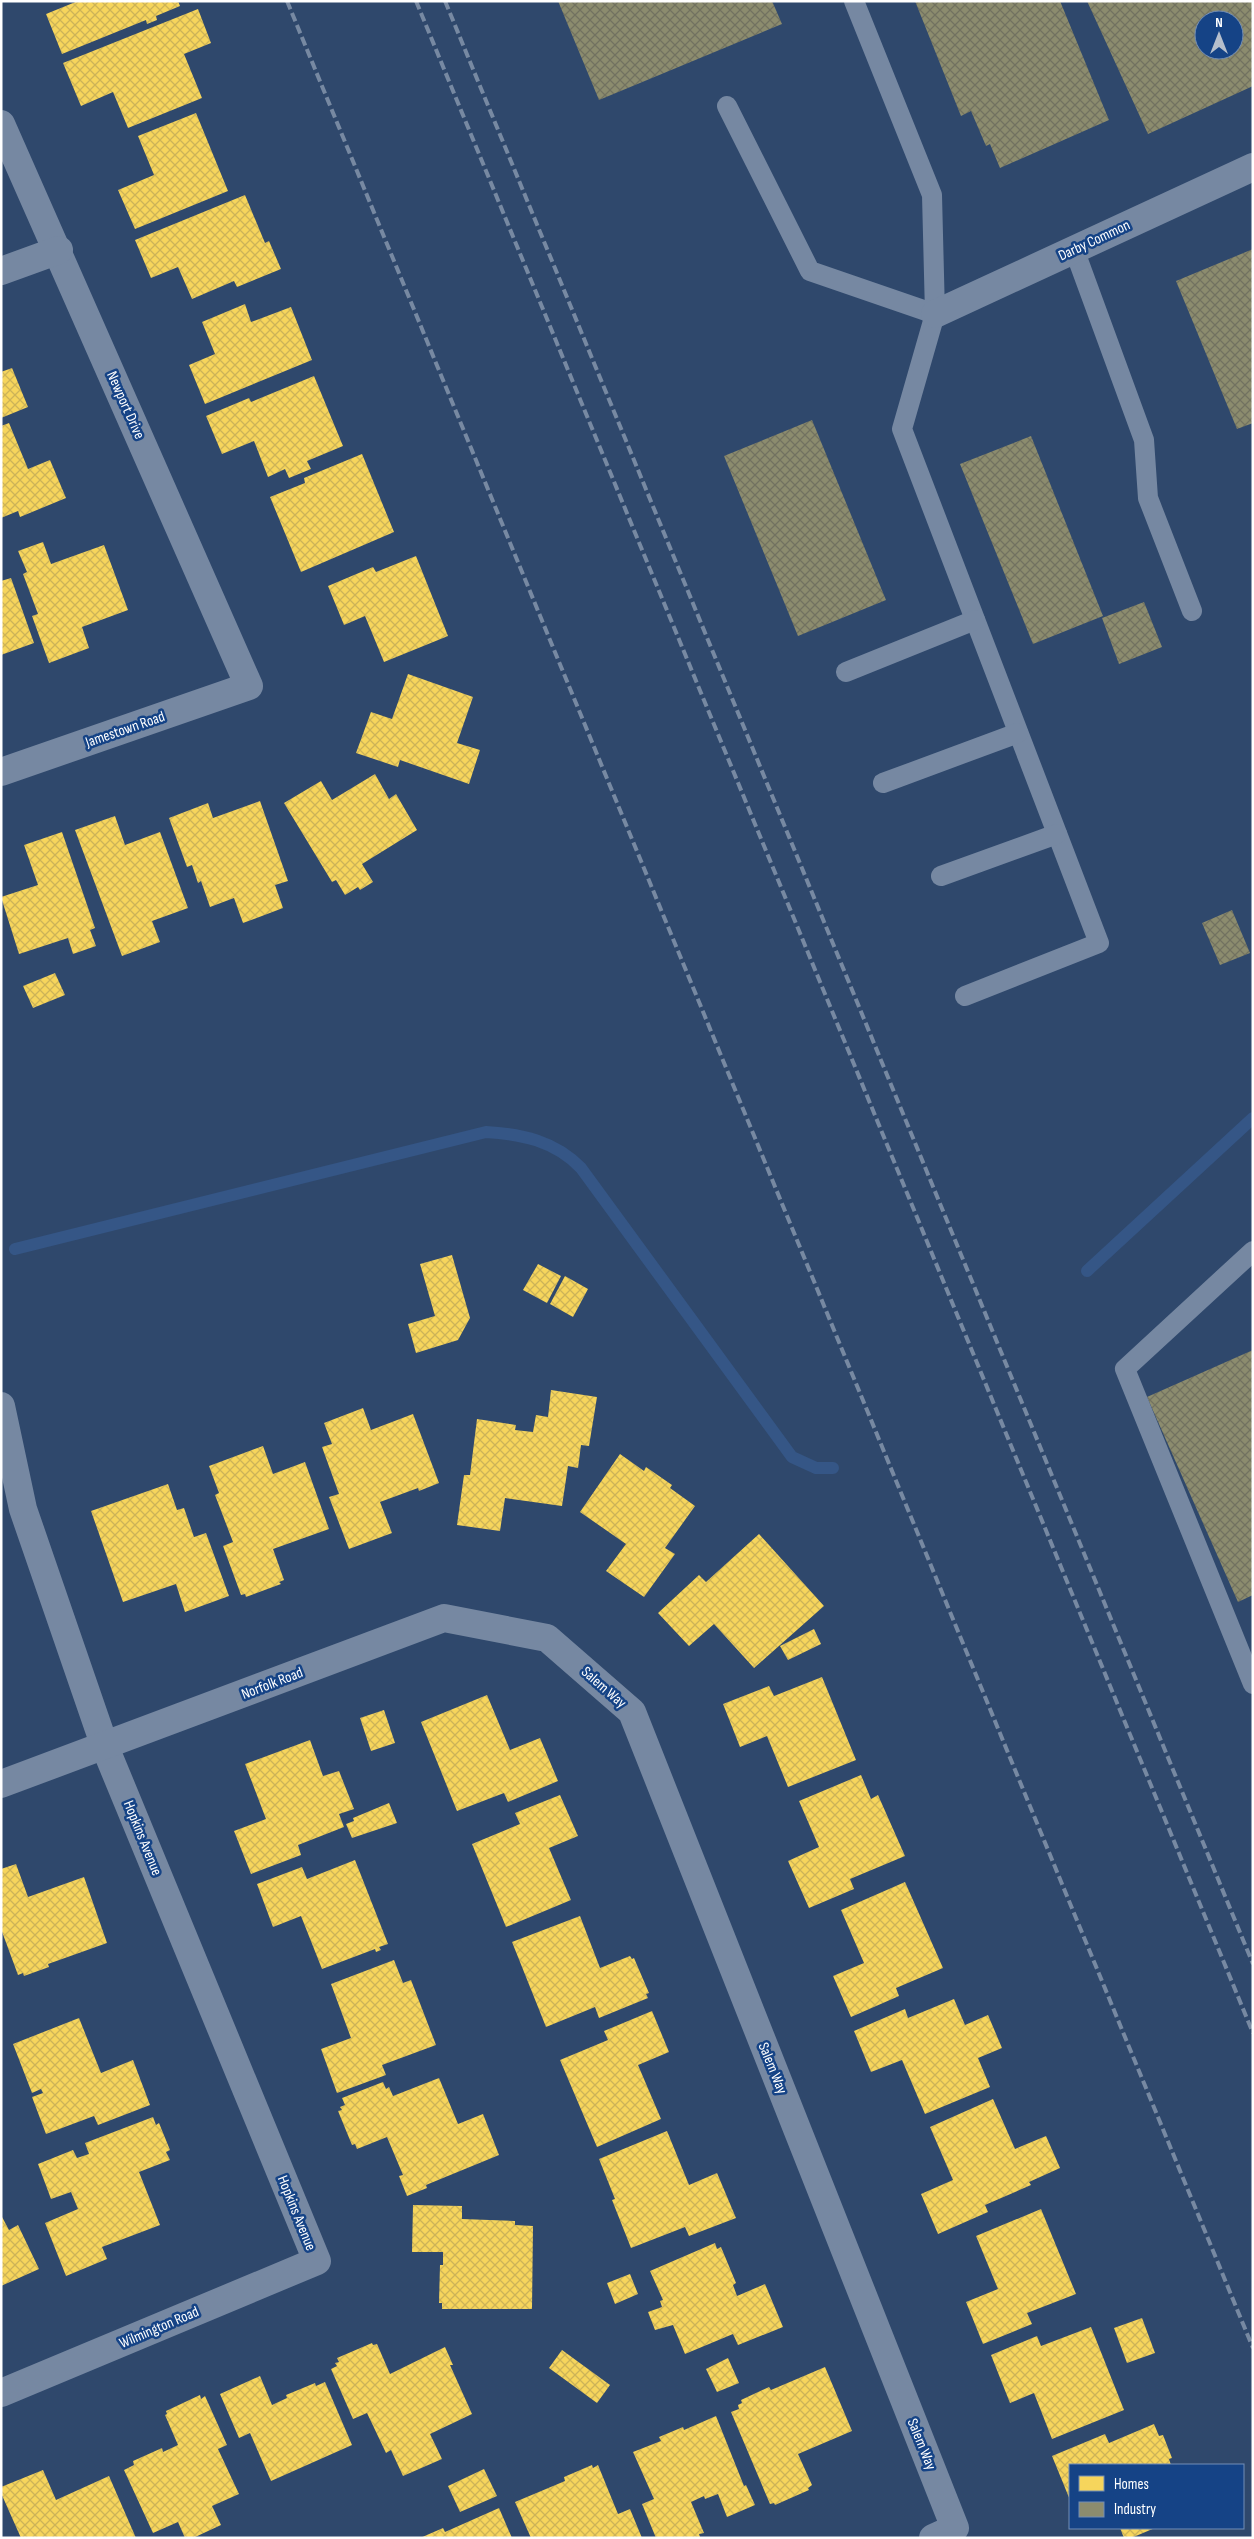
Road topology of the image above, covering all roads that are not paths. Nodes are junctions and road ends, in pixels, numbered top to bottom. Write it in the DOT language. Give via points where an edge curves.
graph roads {
  1 [pos="854,1"];
  2 [pos="727,106"];
  3 [pos="1,124"];
  4 [pos="1253,167"];
  5 [pos="1074,249"];
  6 [pos="58,250"];
  7 [pos="1,271"];
  8 [pos="934,314"];
  9 [pos="1192,611"];
  10 [pos="975,620"];
  11 [pos="846,672"];
  12 [pos="249,686"];
  13 [pos="1018,733"];
  14 [pos="1,772"];
  15 [pos="884,783"];
  16 [pos="1057,834"];
  17 [pos="941,876"];
  18 [pos="965,996"];
  19 [pos="1253,1251"];
  20 [pos="1,1406"];
  21 [pos="546,1638"];
  22 [pos="1253,1684"];
  23 [pos="105,1746"];
  24 [pos="1,1784"];
  25 [pos="317,2260"];
  26 [pos="1,2393"];
  27 [pos="944,2533"];
  1 -- 8 [label="lane" via="932,196"];
  2 -- 8 [label="lane" via="810,271"];
  3 -- 6 [label="street, Newport Drive"];
  4 -- 5 [label="street, Darby Common"];
  5 -- 8 [label="street, Darby Common"];
  5 -- 9 [label="lane" via="1144,440 1148,498"];
  6 -- 7 [label="street"];
  6 -- 12 [label="street, Newport Drive"];
  8 -- 10 [label="lane" via="902,429"];
  10 -- 11 [label="lane"];
  10 -- 13 [label="lane"];
  12 -- 14 [label="street, Jamestown Road"];
  13 -- 15 [label="lane"];
  13 -- 16 [label="lane"];
  16 -- 17 [label="lane"];
  16 -- 18 [label="lane" via="1099,943"];
  19 -- 22 [label="lane" via="1125,1369"];
  20 -- 23 [label="street, Hopkins Avenue" via="23,1509"];
  21 -- 23 [label="street, Norfolk Road" via="444,1618"];
  21 -- 27 [label="street, Salem Way" via="632,1712"];
  23 -- 24 [label="street, Norfolk Road"];
  23 -- 25 [label="street, Hopkins Avenue"];
  25 -- 26 [label="street, Wilmington Road"];
}
